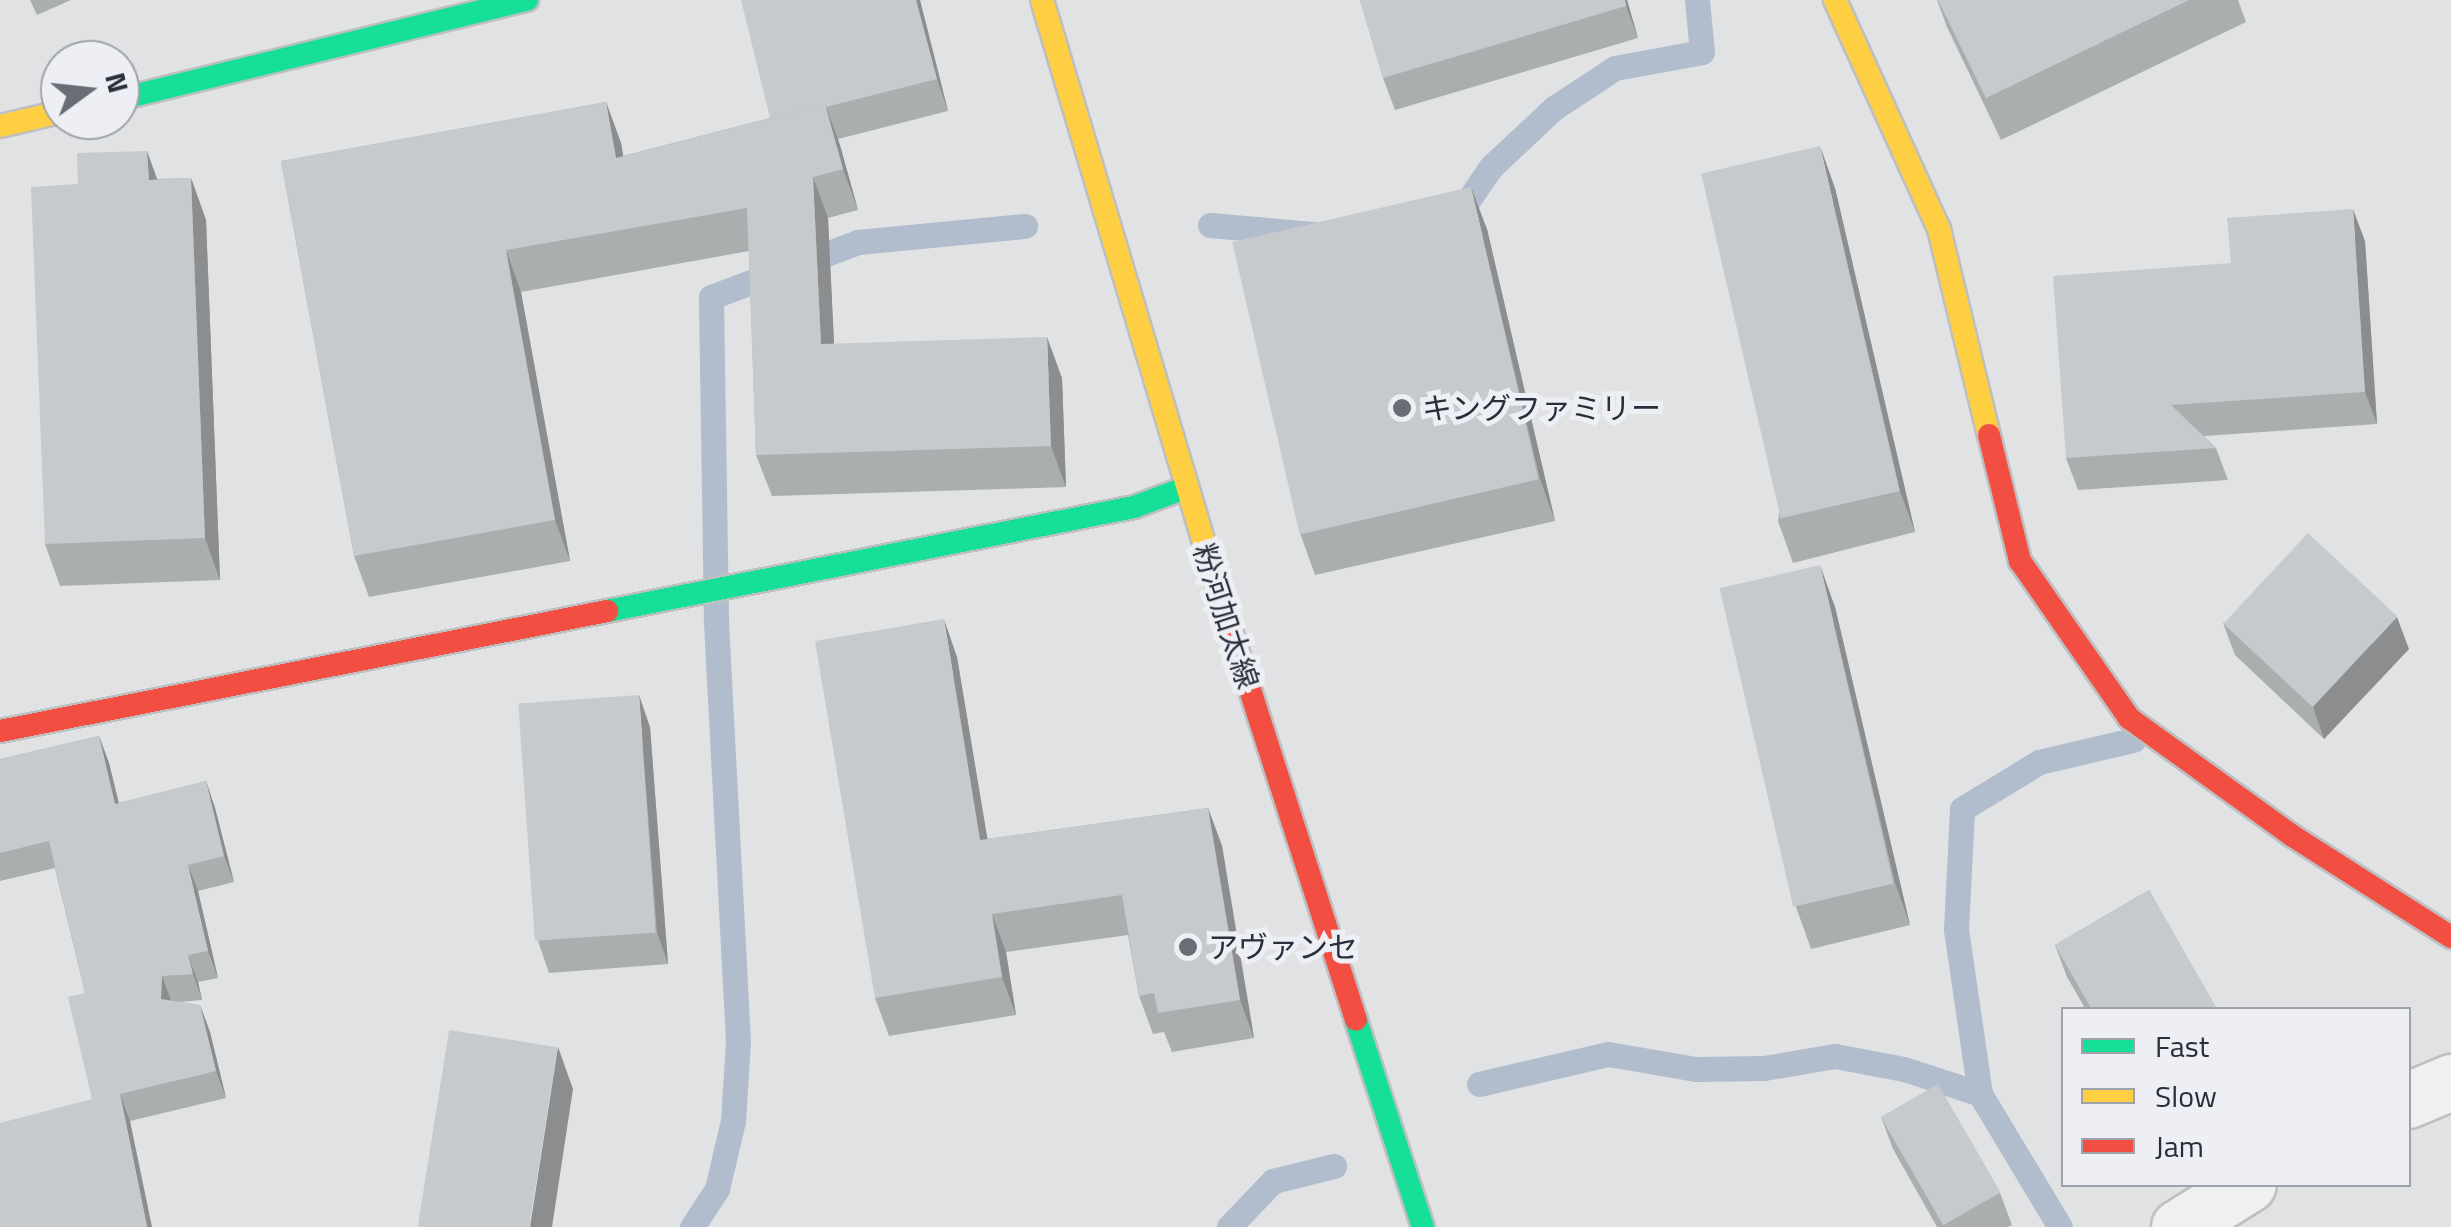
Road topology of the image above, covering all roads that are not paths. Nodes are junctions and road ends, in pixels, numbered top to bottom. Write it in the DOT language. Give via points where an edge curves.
graph roads {
  1 [pos="527,0"];
  2 [pos="1042,0"];
  3 [pos="1835,0"];
  4 [pos="140,94"];
  5 [pos="40,117"];
  6 [pos="0,126"];
  7 [pos="1185,488"];
  8 [pos="0,731"];
  9 [pos="2451,936"];
  10 [pos="2451,1082"];
  11 [pos="2411,1099"];
  12 [pos="2243,1187"];
  13 [pos="1423,1227"];
  14 [pos="2178,1227"];
  1 -- 4 [label="street"];
  2 -- 7 [label="street, 粉河加太線"];
  3 -- 9 [label="street" via="1939,228 2020,561 2129,718 2291,834"];
  5 -- 6 [label="street"];
  7 -- 8 [label="street" via="1134,507"];
  7 -- 13 [label="street, 粉河加太線"];
  10 -- 11 [label="street"];
  12 -- 14 [label="street"];
}
